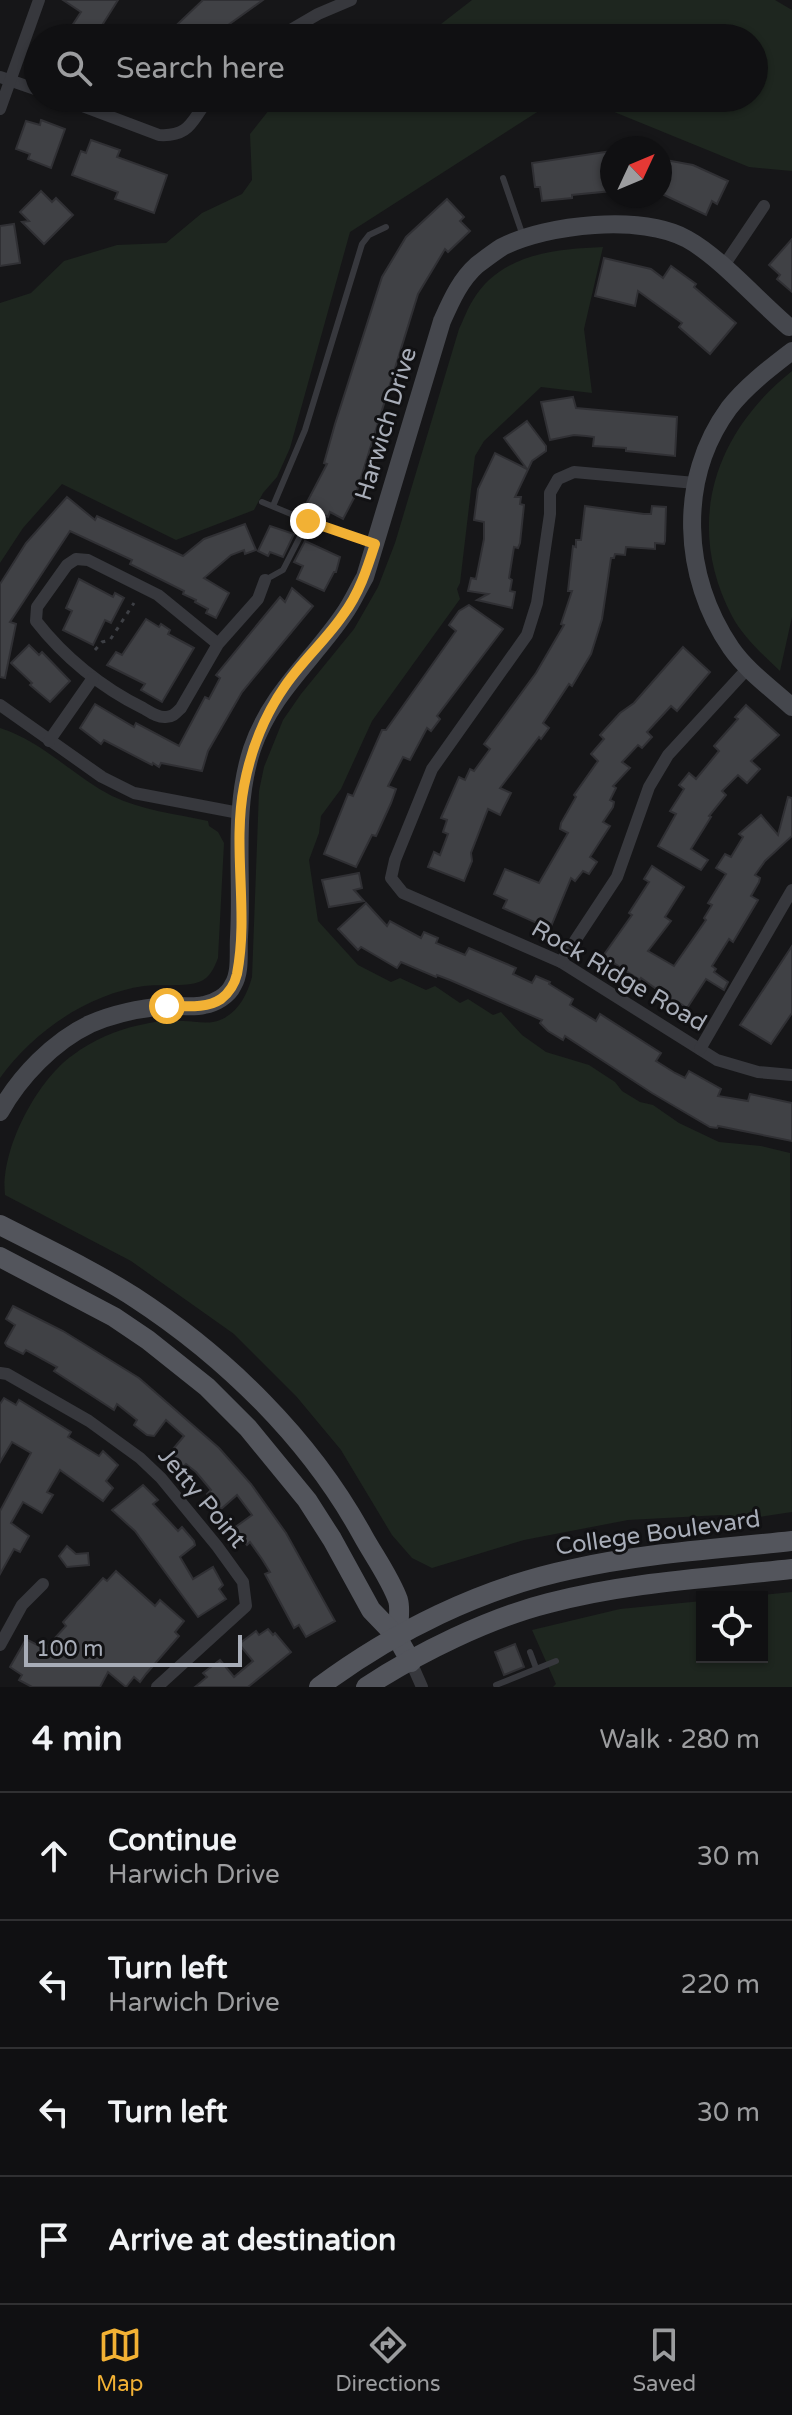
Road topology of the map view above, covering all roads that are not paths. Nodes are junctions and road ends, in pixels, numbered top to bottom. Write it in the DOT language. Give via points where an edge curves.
graph roads {
  1 [pos="39,0"];
  2 [pos="351,0"];
  3 [pos="29,24"];
  4 [pos="301,24"];
  5 [pos="24,34"];
  6 [pos="5,78"];
  7 [pos="24,85"];
  8 [pos="0,109"];
  9 [pos="98,112"];
  10 [pos="200,112"];
  11 [pos="503,178"];
  12 [pos="764,206"];
  13 [pos="386,227"];
  14 [pos="524,239"];
  15 [pos="723,267"];
  16 [pos="790,328"];
  17 [pos="792,351"];
  18 [pos="695,483"];
  19 [pos="262,502"];
  20 [pos="273,506"];
  21 [pos="308,521"];
  22 [pos="375,544"];
  23 [pos="265,580"];
  24 [pos="218,644"];
  25 [pos="748,668"];
  26 [pos="93,678"];
  27 [pos="0,705"];
  28 [pos="792,707"];
  29 [pos="49,741"];
  30 [pos="239,813"];
  31 [pos="792,890"];
  32 [pos="561,962"];
  33 [pos="700,1049"];
  34 [pos="792,1075"];
  35 [pos="0,1112"];
  36 [pos="0,1225"];
  37 [pos="0,1257"];
  38 [pos="0,1373"];
  39 [pos="792,1541"];
  40 [pos="792,1569"];
  41 [pos="43,1584"];
  42 [pos="397,1637"];
  43 [pos="0,1645"];
  44 [pos="530,1652"];
  45 [pos="556,1661"];
  46 [pos="411,1662"];
  47 [pos="536,1668"];
  48 [pos="496,1685"];
  49 [pos="157,1687"];
  50 [pos="319,1687"];
  51 [pos="366,1687"];
  52 [pos="422,1687"];
  1 -- 3 [label="street"];
  2 -- 4 [label="street"];
  5 -- 6 [label="street"];
  6 -- 7 [label="street"];
  6 -- 8 [label="street"];
  9 -- 10 [label="street" via="159,135 176,136"];
  11 -- 14 [label="lane"];
  12 -- 15 [label="street"];
  13 -- 20 [label="lane" via="362,244 310,417"];
  14 -- 15 [label="street, Harwich Drive" via="627,223 658,227 688,239"];
  14 -- 22 [label="street, Harwich Drive" via="475,267 456,290"];
  15 -- 16 [label="street, Harwich Drive"];
  17 -- 18 [label="street" via="729,408 703,452"];
  18 -- 25 [label="street" via="692,521 699,584 711,616"];
  18 -- 32 [label="street, Rock Ridge Road" via="574,472 558,479 550,493 537,603 527,635 432,769 395,860 391,878 403,893"];
  19 -- 20 [label="lane"];
  20 -- 21 [label="lane"];
  21 -- 22 [label="lane"];
  21 -- 23 [label="lane" via="283,570"];
  22 -- 30 [label="street, Harwich Drive" via="345,614 267,714 252,750"];
  23 -- 24 [label="street" via="258,599"];
  24 -- 26 [label="street" via="173,716 162,718"];
  24 -- 26 [label="street" via="158,595 76,559 37,607 36,621"];
  25 -- 28 [label="street"];
  25 -- 32 [label="street" via="668,755 649,787 617,877"];
  26 -- 29 [label="street"];
  27 -- 29 [label="street"];
  29 -- 30 [label="street" via="134,793"];
  30 -- 35 [label="street, Harwich Drive" via="241,910 233,986 221,999 203,1006 128,1012 91,1024 42,1059"];
  31 -- 33 [label="street"];
  32 -- 33 [label="street, Rock Ridge Road"];
  33 -- 34 [label="street, Rock Ridge Road" via="758,1072"];
  36 -- 42 [label="main road" via="164,1317 269,1408 357,1524 399,1602"];
  37 -- 42 [label="main road" via="114,1317 207,1387 307,1500 371,1610"];
  38 -- 49 [label="street, Jetty Point" via="89,1421 140,1458 243,1582 246,1606"];
  39 -- 42 [label="main road, College Boulevard" via="571,1569 505,1588"];
  40 -- 46 [label="main road, College Boulevard" via="623,1588 547,1603 479,1627"];
  41 -- 43 [label="street" via="22,1605"];
  42 -- 46 [label="main road"];
  42 -- 50 [label="main road, College Boulevard"];
  44 -- 47 [label="lane"];
  45 -- 47 [label="lane"];
  46 -- 51 [label="main road, College Boulevard"];
  46 -- 52 [label="street"];
  47 -- 48 [label="lane"];
}
